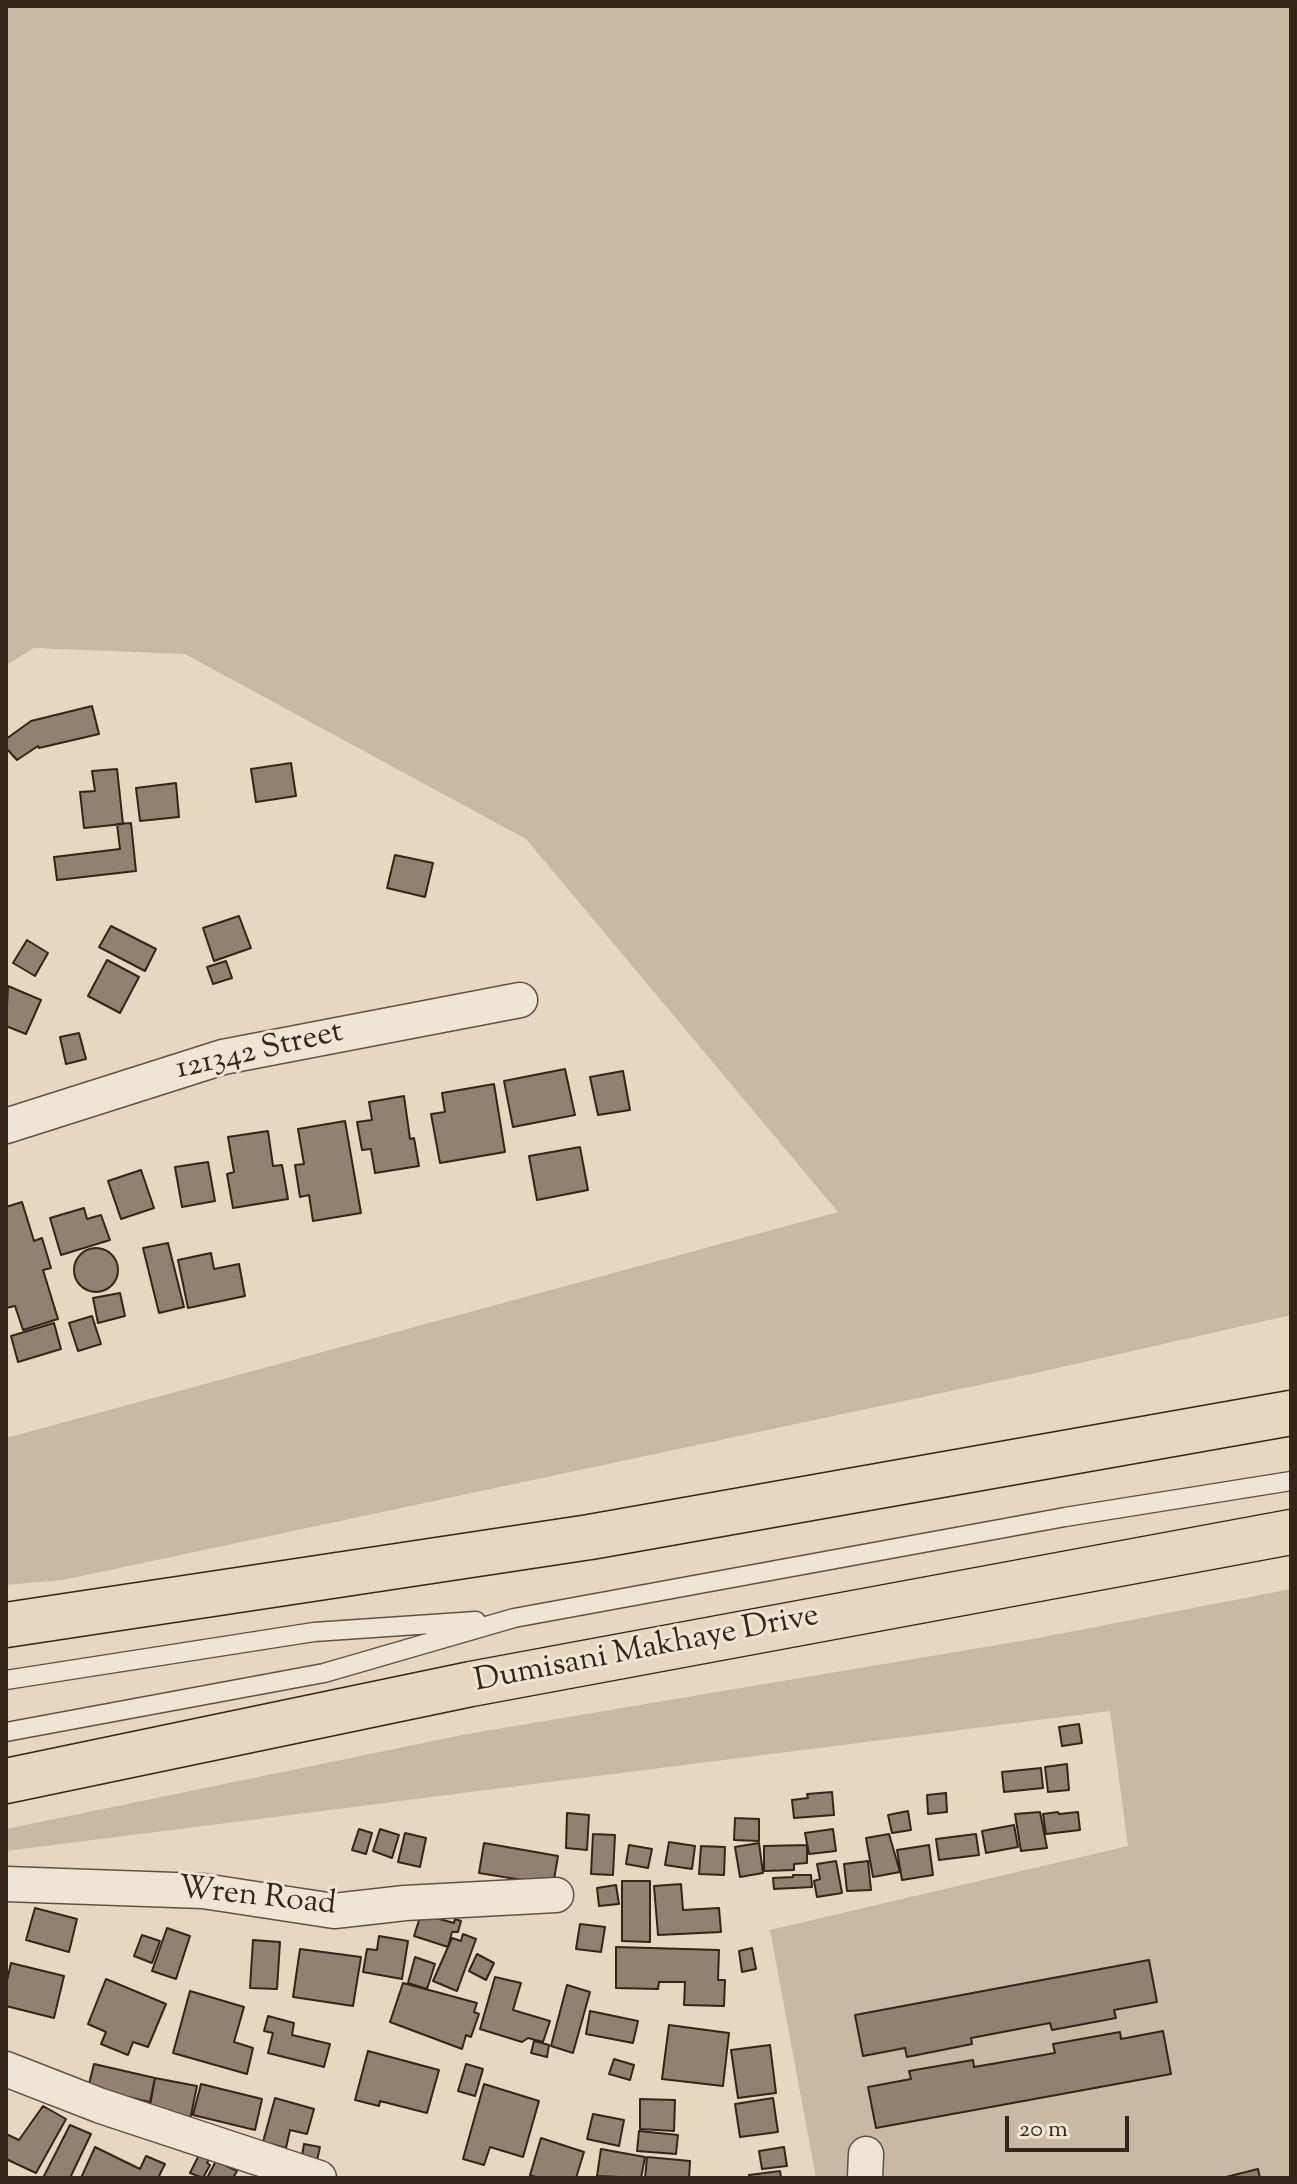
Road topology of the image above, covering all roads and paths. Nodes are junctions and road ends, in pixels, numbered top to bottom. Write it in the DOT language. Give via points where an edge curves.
graph roads {
  1 [pos="520,1000"];
  2 [pos="6,1126"];
  3 [pos="1291,1413"];
  4 [pos="1291,1481"];
  5 [pos="1291,1532"];
  6 [pos="514,1618"];
  7 [pos="6,1625"];
  8 [pos="6,1680"];
  9 [pos="6,1732"];
  10 [pos="6,1781"];
  11 [pos="6,1884"];
  12 [pos="556,1895"];
  13 [pos="6,2069"];
  14 [pos="319,2178"];
  1 -- 2 [label="street, 121342 Street" via="223,1057"];
  3 -- 7 [label="main road" via="590,1537"];
  4 -- 6 [label="lane"];
  5 -- 10 [label="main road, Dumisani Makhaye Drive" via="471,1684"];
  6 -- 8 [label="lane" via="314,1632"];
  6 -- 9 [label="lane" via="324,1673"];
  11 -- 12 [label="street, Wren Road" via="203,1891 334,1911"];
  13 -- 14 [label="street"];
}
